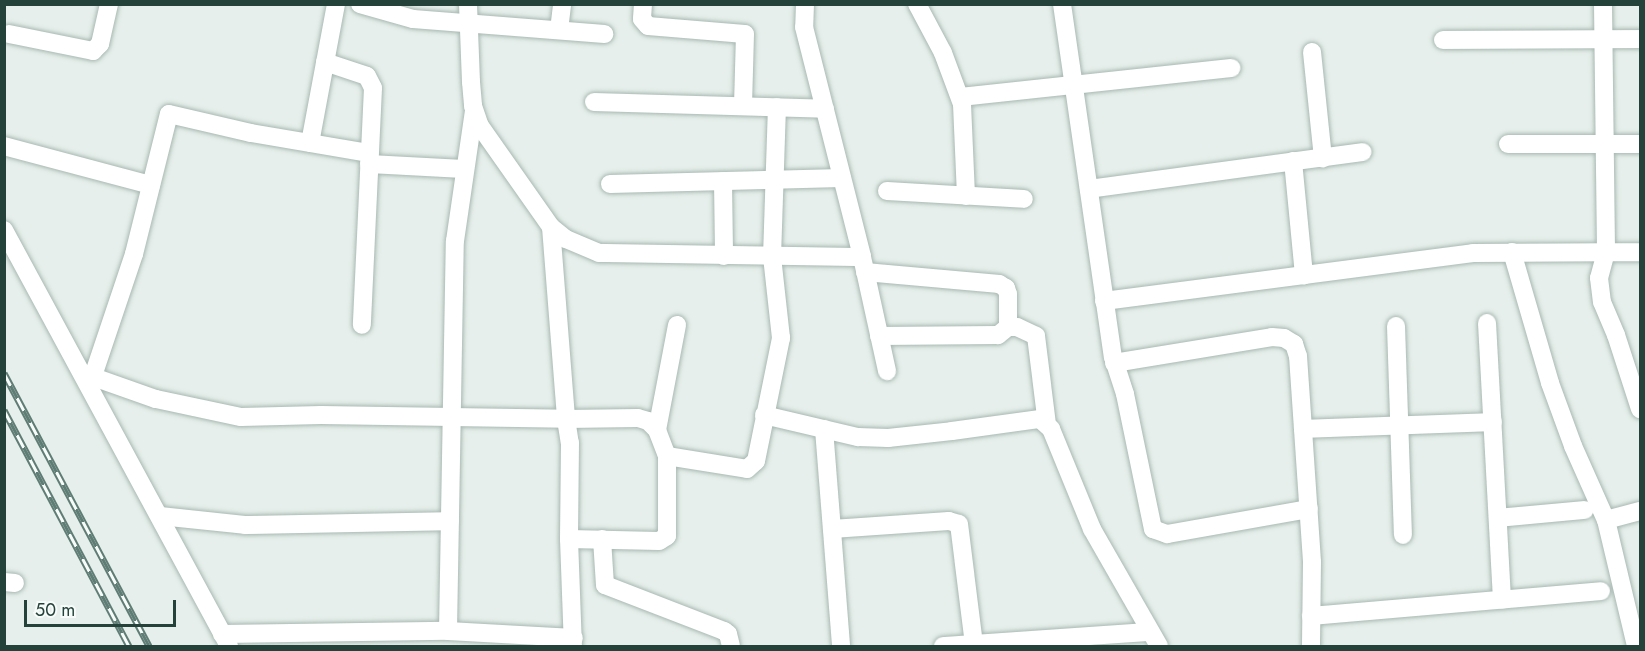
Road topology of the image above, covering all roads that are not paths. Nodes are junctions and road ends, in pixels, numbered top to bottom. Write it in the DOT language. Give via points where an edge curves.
graph roads {
  1 [pos="109,4"];
  2 [pos="336,4"];
  3 [pos="360,4"];
  4 [pos="562,4"];
  5 [pos="643,4"];
  6 [pos="805,4"];
  7 [pos="917,4"];
  8 [pos="1062,4"];
  9 [pos="1603,4"];
  10 [pos="468,14"];
  11 [pos="559,30"];
  12 [pos="9,34"];
  13 [pos="604,34"];
  14 [pos="1605,38"];
  15 [pos="1641,39"];
  16 [pos="1443,40"];
  17 [pos="1312,52"];
  18 [pos="325,62"];
  19 [pos="1231,68"];
  20 [pos="1073,84"];
  21 [pos="960,98"];
  22 [pos="594,102"];
  23 [pos="743,106"];
  24 [pos="777,107"];
  25 [pos="474,109"];
  26 [pos="825,109"];
  27 [pos="310,143"];
  28 [pos="1508,144"];
  29 [pos="1641,144"];
  30 [pos="1604,145"];
  31 [pos="4,146"];
  32 [pos="1363,152"];
  33 [pos="369,158"];
  34 [pos="1323,158"];
  35 [pos="1293,161"];
  36 [pos="464,169"];
  37 [pos="842,178"];
  38 [pos="776,180"];
  39 [pos="723,181"];
  40 [pos="610,184"];
  41 [pos="151,185"];
  42 [pos="1089,189"];
  43 [pos="886,191"];
  44 [pos="966,196"];
  45 [pos="1024,199"];
  46 [pos="551,227"];
  47 [pos="4,230"];
  48 [pos="1512,252"];
  49 [pos="1606,252"];
  50 [pos="1641,252"];
  51 [pos="724,256"];
  52 [pos="772,256"];
  53 [pos="864,265"];
  54 [pos="1304,275"];
  55 [pos="1104,301"];
  56 [pos="1487,323"];
  57 [pos="362,325"];
  58 [pos="677,325"];
  59 [pos="1396,326"];
  60 [pos="1008,327"];
  61 [pos="879,336"];
  62 [pos="1114,363"];
  63 [pos="887,371"];
  64 [pos="88,374"];
  65 [pos="1641,409"];
  66 [pos="764,415"];
  67 [pos="452,417"];
  68 [pos="566,419"];
  69 [pos="1493,422"];
  70 [pos="1047,424"];
  71 [pos="1398,424"];
  72 [pos="824,429"];
  73 [pos="1303,429"];
  74 [pos="657,430"];
  75 [pos="667,456"];
  76 [pos="1309,509"];
  77 [pos="1585,510"];
  78 [pos="1641,511"];
  79 [pos="160,516"];
  80 [pos="1498,518"];
  81 [pos="1606,520"];
  82 [pos="450,521"];
  83 [pos="832,529"];
  84 [pos="1403,535"];
  85 [pos="602,539"];
  86 [pos="569,540"];
  87 [pos="1601,591"];
  88 [pos="1502,600"];
  89 [pos="1311,616"];
  90 [pos="448,631"];
  91 [pos="1155,639"];
  92 [pos="225,640"];
  93 [pos="573,642"];
  94 [pos="974,645"];
  95 [pos="731,646"];
  96 [pos="841,646"];
  97 [pos="943,646"];
  98 [pos="1311,646"];
  99 [pos="1636,646"];
  1 -- 12 [label="street" via="100,44 93,51"];
  2 -- 18 [label="street"];
  3 -- 10 [label="street" via="399,17"];
  4 -- 11 [label="street"];
  5 -- 23 [label="street" via="642,19 648,26 745,34"];
  6 -- 26 [label="street" via="804,27"];
  7 -- 21 [label="street" via="943,53"];
  8 -- 20 [label="street"];
  9 -- 14 [label="street"];
  10 -- 11 [label="street"];
  10 -- 25 [label="street"];
  11 -- 13 [label="street"];
  14 -- 15 [label="street"];
  14 -- 16 [label="street"];
  14 -- 30 [label="street"];
  17 -- 34 [label="street"];
  18 -- 27 [label="street"];
  18 -- 33 [label="street" via="367,76 372,82"];
  19 -- 20 [label="street"];
  20 -- 21 [label="street"];
  20 -- 42 [label="street"];
  21 -- 44 [label="street"];
  22 -- 23 [label="street"];
  23 -- 24 [label="street"];
  24 -- 26 [label="street"];
  24 -- 38 [label="street"];
  25 -- 36 [label="street"];
  25 -- 46 [label="street" via="480,126"];
  26 -- 37 [label="street"];
  27 -- 33 [label="street"];
  27 -- 41 [label="street" via="169,114"];
  28 -- 30 [label="street"];
  29 -- 30 [label="street"];
  30 -- 49 [label="street"];
  31 -- 41 [label="street"];
  32 -- 34 [label="street"];
  33 -- 36 [label="street"];
  33 -- 57 [label="street"];
  34 -- 35 [label="street"];
  35 -- 42 [label="street"];
  35 -- 54 [label="street"];
  36 -- 67 [label="street" via="455,241"];
  37 -- 38 [label="street"];
  37 -- 53 [label="street"];
  38 -- 39 [label="street"];
  38 -- 52 [label="street"];
  39 -- 40 [label="street"];
  39 -- 51 [label="street"];
  41 -- 64 [label="street" via="134,254"];
  42 -- 55 [label="street"];
  43 -- 44 [label="street"];
  44 -- 45 [label="street"];
  46 -- 51 [label="street" via="566,239 599,253"];
  46 -- 68 [label="street"];
  47 -- 64 [label="street"];
  48 -- 49 [label="street"];
  48 -- 54 [label="street" via="1473,253"];
  48 -- 81 [label="street" via="1550,383"];
  49 -- 50 [label="street"];
  49 -- 65 [label="street" via="1599,279 1602,302"];
  51 -- 52 [label="street"];
  52 -- 53 [label="street"];
  52 -- 66 [label="street" via="781,338"];
  53 -- 60 [label="street" via="999,284 1008,294"];
  53 -- 61 [label="street"];
  54 -- 55 [label="street"];
  55 -- 62 [label="street"];
  56 -- 69 [label="street"];
  58 -- 74 [label="street"];
  59 -- 71 [label="street"];
  60 -- 61 [label="street" via="992,336"];
  60 -- 70 [label="street" via="1036,336"];
  61 -- 63 [label="street"];
  62 -- 73 [label="street" via="1284,338 1294,344 1298,356"];
  62 -- 76 [label="street" via="1125,394 1153,529 1167,534"];
  64 -- 67 [label="street" via="156,399 241,417"];
  64 -- 79 [label="street"];
  66 -- 72 [label="street"];
  66 -- 75 [label="street" via="760,448 753,466 747,469"];
  67 -- 68 [label="street"];
  67 -- 82 [label="street"];
  68 -- 74 [label="street" via="638,418"];
  68 -- 86 [label="street" via="570,443"];
  69 -- 71 [label="street"];
  69 -- 80 [label="street"];
  70 -- 72 [label="street" via="1030,419 888,438 858,437"];
  70 -- 91 [label="street" via="1092,529"];
  71 -- 73 [label="street"];
  71 -- 84 [label="street"];
  72 -- 83 [label="street"];
  73 -- 76 [label="street"];
  74 -- 75 [label="street"];
  75 -- 85 [label="street" via="669,530 665,540"];
  76 -- 89 [label="street"];
  77 -- 80 [label="street"];
  78 -- 81 [label="street"];
  79 -- 82 [label="street" via="245,525"];
  79 -- 92 [label="street"];
  80 -- 88 [label="street"];
  81 -- 99 [label="street"];
  82 -- 90 [label="street"];
  83 -- 94 [label="street" via="949,520 959,524"];
  83 -- 96 [label="street"];
  85 -- 86 [label="street"];
  85 -- 95 [label="street" via="605,585 724,631"];
  86 -- 93 [label="street"];
  87 -- 88 [label="street"];
  88 -- 89 [label="street"];
  89 -- 98 [label="street"];
  90 -- 92 [label="street"];
  90 -- 93 [label="street"];
  91 -- 94 [label="street"];
  94 -- 97 [label="street"];
}
